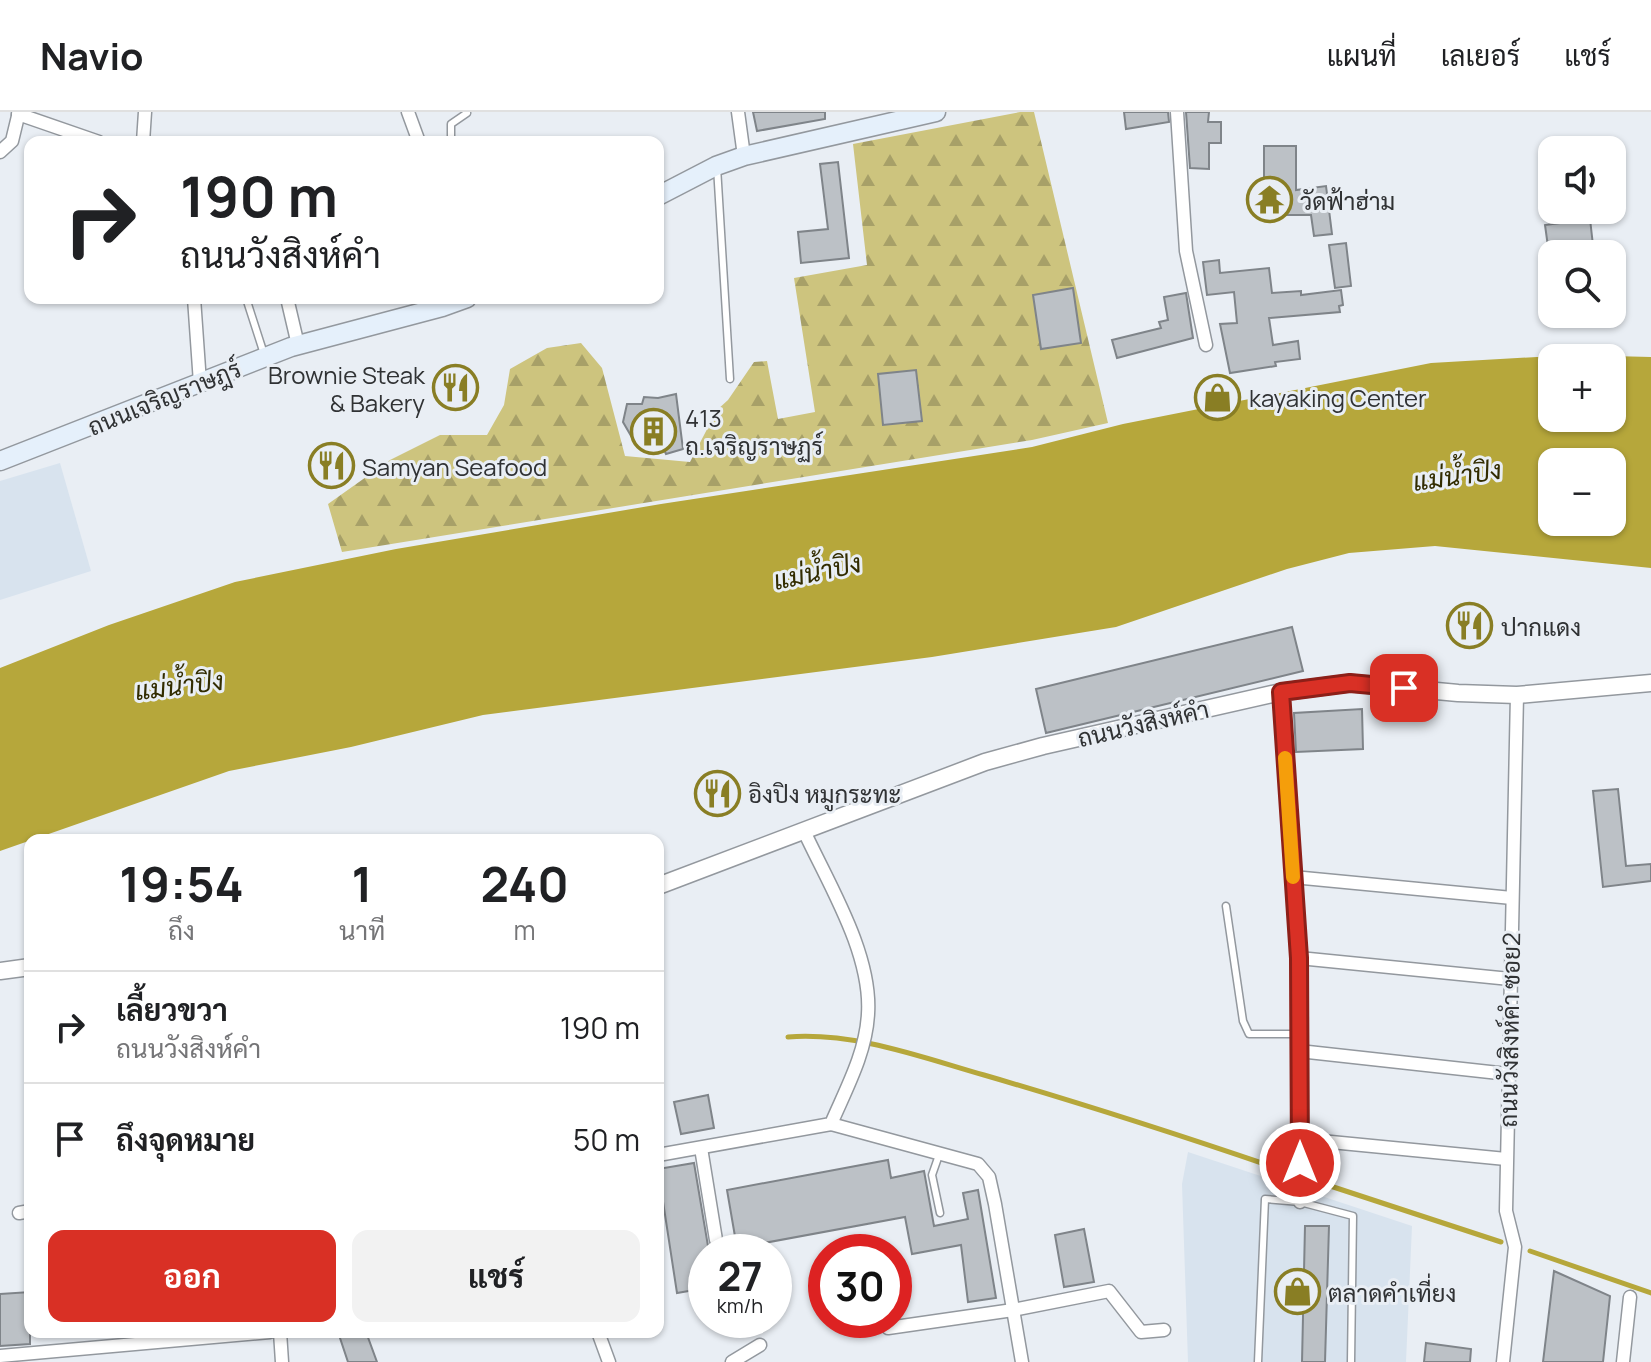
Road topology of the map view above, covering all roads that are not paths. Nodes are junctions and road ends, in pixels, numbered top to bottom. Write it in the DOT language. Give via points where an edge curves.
graph roads {
  1 [pos="145,112"];
  2 [pos="408,112"];
  3 [pos="738,112"];
  4 [pos="936,112"];
  5 [pos="1177,112"];
  6 [pos="19,113"];
  7 [pos="467,113"];
  8 [pos="875,119"];
  9 [pos="82,136"];
  10 [pos="143,136"];
  11 [pos="417,136"];
  12 [pos="451,136"];
  13 [pos="0,152"];
  14 [pos="744,156"];
  15 [pos="716,166"];
  16 [pos="664,193"];
  17 [pos="194,304"];
  18 [pos="248,304"];
  19 [pos="288,304"];
  20 [pos="450,304"];
  21 [pos="298,345"];
  22 [pos="1206,345"];
  23 [pos="265,357"];
  24 [pos="730,379"];
  25 [pos="200,383"];
  26 [pos="0,461"];
  27 [pos="1651,683"];
  28 [pos="1281,692"];
  29 [pos="1517,695"];
  30 [pos="804,831"];
  31 [pos="1293,877"];
  32 [pos="664,884"];
  33 [pos="1512,898"];
  34 [pos="1226,906"];
  35 [pos="1299,958"];
  36 [pos="24,968"];
  37 [pos="0,971"];
  38 [pos="1510,979"];
  39 [pos="1299,1034"];
  40 [pos="1299,1051"];
  41 [pos="1508,1074"];
  42 [pos="831,1124"];
  43 [pos="1300,1139"];
  44 [pos="701,1148"];
  45 [pos="940,1153"];
  46 [pos="664,1154"];
  47 [pos="1506,1159"];
  48 [pos="1300,1202"];
  49 [pos="940,1213"];
  50 [pos="715,1234"];
  51 [pos="1630,1297"];
  52 [pos="1013,1310"];
  53 [pos="912,1325"];
  54 [pos="1164,1330"];
  55 [pos="202,1338"];
  56 [pos="280,1338"];
  57 [pos="600,1338"];
  58 [pos="760,1345"];
  59 [pos="0,1356"];
  60 [pos="282,1362"];
  61 [pos="609,1362"];
  62 [pos="732,1362"];
  63 [pos="1022,1362"];
  64 [pos="1258,1362"];
  65 [pos="1351,1362"];
  66 [pos="1503,1362"];
  67 [pos="1623,1362"];
  1 -- 10 [label="street"];
  2 -- 11 [label="street"];
  3 -- 14 [label="street"];
  4 -- 8 [label="main road"];
  5 -- 22 [label="street" via="1186,251"];
  6 -- 9 [label="street"];
  6 -- 13 [label="street" via="12,141"];
  7 -- 12 [label="lane" via="451,124"];
  8 -- 14 [label="main road"];
  14 -- 15 [label="main road"];
  15 -- 16 [label="main road"];
  15 -- 24 [label="lane"];
  17 -- 25 [label="street"];
  18 -- 23 [label="lane"];
  19 -- 21 [label="street"];
  20 -- 21 [label="main road, ถนนเจริญราษฎร์"];
  21 -- 23 [label="main road, ถนนเจริญราษฎร์"];
  23 -- 25 [label="main road, ถนนเจริญราษฎร์"];
  25 -- 26 [label="main road, ถนนเจริญราษฎร์"];
  27 -- 29 [label="street, ถนนวังสิงห์คำ"];
  28 -- 29 [label="street, ถนนวังสิงห์คำ" via="1350,683"];
  28 -- 30 [label="street, ถนนวังสิงห์คำ" via="985,762"];
  28 -- 31 [label="street"];
  29 -- 33 [label="street, ถนนวังสิงห์คำ ซอย2"];
  30 -- 32 [label="street, ถนนวังสิงห์คำ"];
  30 -- 42 [label="street" via="857,947 867,985 868,1016 860,1055"];
  31 -- 33 [label="street"];
  31 -- 35 [label="street"];
  33 -- 38 [label="street, ถนนวังสิงห์คำ ซอย2"];
  34 -- 39 [label="lane" via="1249,1034"];
  35 -- 38 [label="street"];
  35 -- 39 [label="street"];
  36 -- 37 [label="street"];
  38 -- 41 [label="street, ถนนวังสิงห์คำ ซอย2"];
  39 -- 40 [label="street"];
  40 -- 41 [label="street"];
  40 -- 43 [label="street"];
  41 -- 47 [label="street, ถนนวังสิงห์คำ ซอย2"];
  42 -- 44 [label="street"];
  42 -- 45 [label="street"];
  43 -- 47 [label="street"];
  43 -- 48 [label="street"];
  44 -- 46 [label="street"];
  44 -- 50 [label="street"];
  45 -- 49 [label="lane" via="932,1175"];
  45 -- 52 [label="street" via="978,1164 989,1177"];
  47 -- 66 [label="street, ถนนวังสิงห์คำ ซอย2" via="1506,1211 1515,1247"];
  48 -- 64 [label="lane" via="1265,1199"];
  48 -- 65 [label="lane" via="1353,1216"];
  51 -- 67 [label="street"];
  52 -- 53 [label="street"];
  52 -- 54 [label="street" via="1109,1291 1141,1332"];
  52 -- 63 [label="street"];
  55 -- 59 [label="street"];
  56 -- 60 [label="street"];
  57 -- 61 [label="street"];
  58 -- 62 [label="street"];
}
